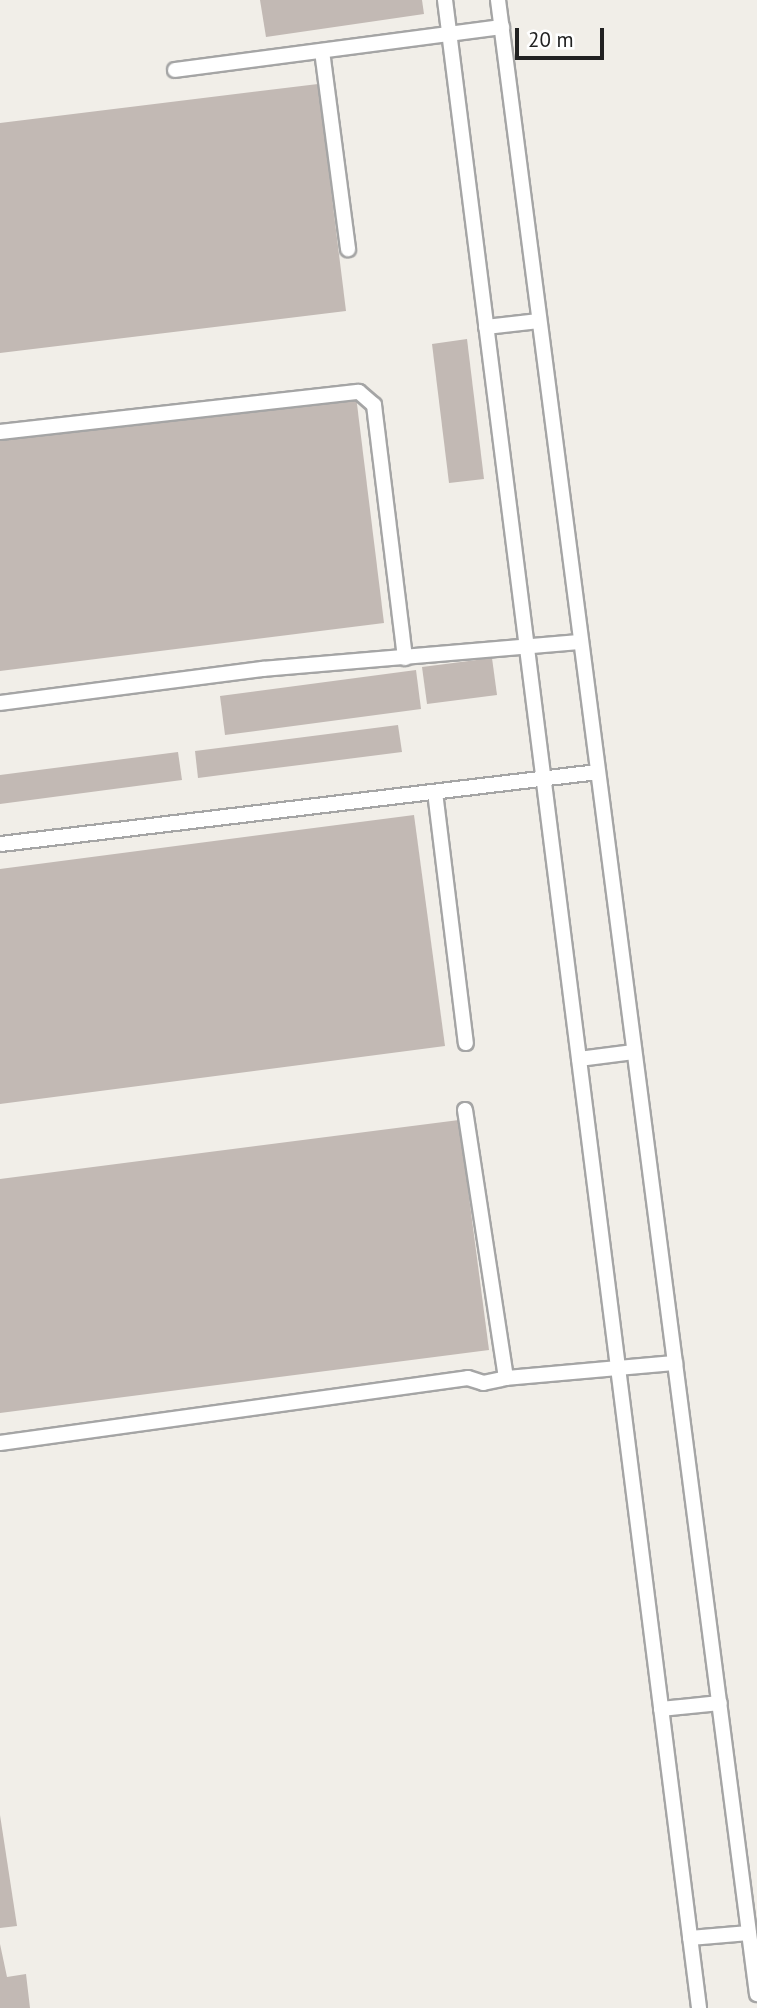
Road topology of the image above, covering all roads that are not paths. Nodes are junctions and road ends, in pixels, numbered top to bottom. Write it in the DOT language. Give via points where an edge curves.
graph roads {
  1 [pos="445,0"];
  2 [pos="498,0"];
  3 [pos="502,27"];
  4 [pos="449,34"];
  5 [pos="322,51"];
  6 [pos="175,70"];
  7 [pos="348,249"];
  8 [pos="539,321"];
  9 [pos="486,327"];
  10 [pos="0,432"];
  11 [pos="581,642"];
  12 [pos="527,649"];
  13 [pos="405,658"];
  14 [pos="0,703"];
  15 [pos="597,772"];
  16 [pos="543,777"];
  17 [pos="435,792"];
  18 [pos="1,844"];
  19 [pos="466,1043"];
  20 [pos="634,1052"];
  21 [pos="579,1059"];
  22 [pos="465,1110"];
  23 [pos="675,1363"];
  24 [pos="618,1368"];
  25 [pos="506,1378"];
  26 [pos="0,1443"];
  27 [pos="720,1703"];
  28 [pos="661,1709"];
  29 [pos="750,1933"];
  30 [pos="691,1938"];
  31 [pos="757,1994"];
  32 [pos="699,2008"];
  1 -- 4 [label="lane"];
  2 -- 3 [label="lane"];
  3 -- 4 [label="lane"];
  3 -- 8 [label="lane"];
  4 -- 5 [label="lane"];
  4 -- 9 [label="lane"];
  5 -- 6 [label="lane"];
  5 -- 7 [label="lane"];
  8 -- 9 [label="lane"];
  8 -- 11 [label="lane"];
  9 -- 12 [label="lane"];
  10 -- 13 [label="lane" via="359,392 374,405"];
  11 -- 12 [label="lane"];
  11 -- 15 [label="lane"];
  12 -- 13 [label="lane"];
  12 -- 16 [label="lane"];
  13 -- 14 [label="lane" via="263,670"];
  15 -- 16 [label="lane"];
  15 -- 20 [label="lane"];
  16 -- 17 [label="lane"];
  16 -- 21 [label="lane"];
  17 -- 18 [label="lane"];
  17 -- 19 [label="lane"];
  20 -- 21 [label="lane"];
  20 -- 23 [label="lane"];
  21 -- 24 [label="lane"];
  22 -- 25 [label="lane"];
  23 -- 24 [label="lane"];
  23 -- 27 [label="lane"];
  24 -- 25 [label="lane"];
  24 -- 28 [label="lane"];
  25 -- 26 [label="lane" via="483,1383 468,1378"];
  27 -- 28 [label="lane"];
  27 -- 29 [label="lane"];
  28 -- 30 [label="lane"];
  29 -- 30 [label="lane"];
  29 -- 31 [label="lane"];
  30 -- 32 [label="lane"];
}
